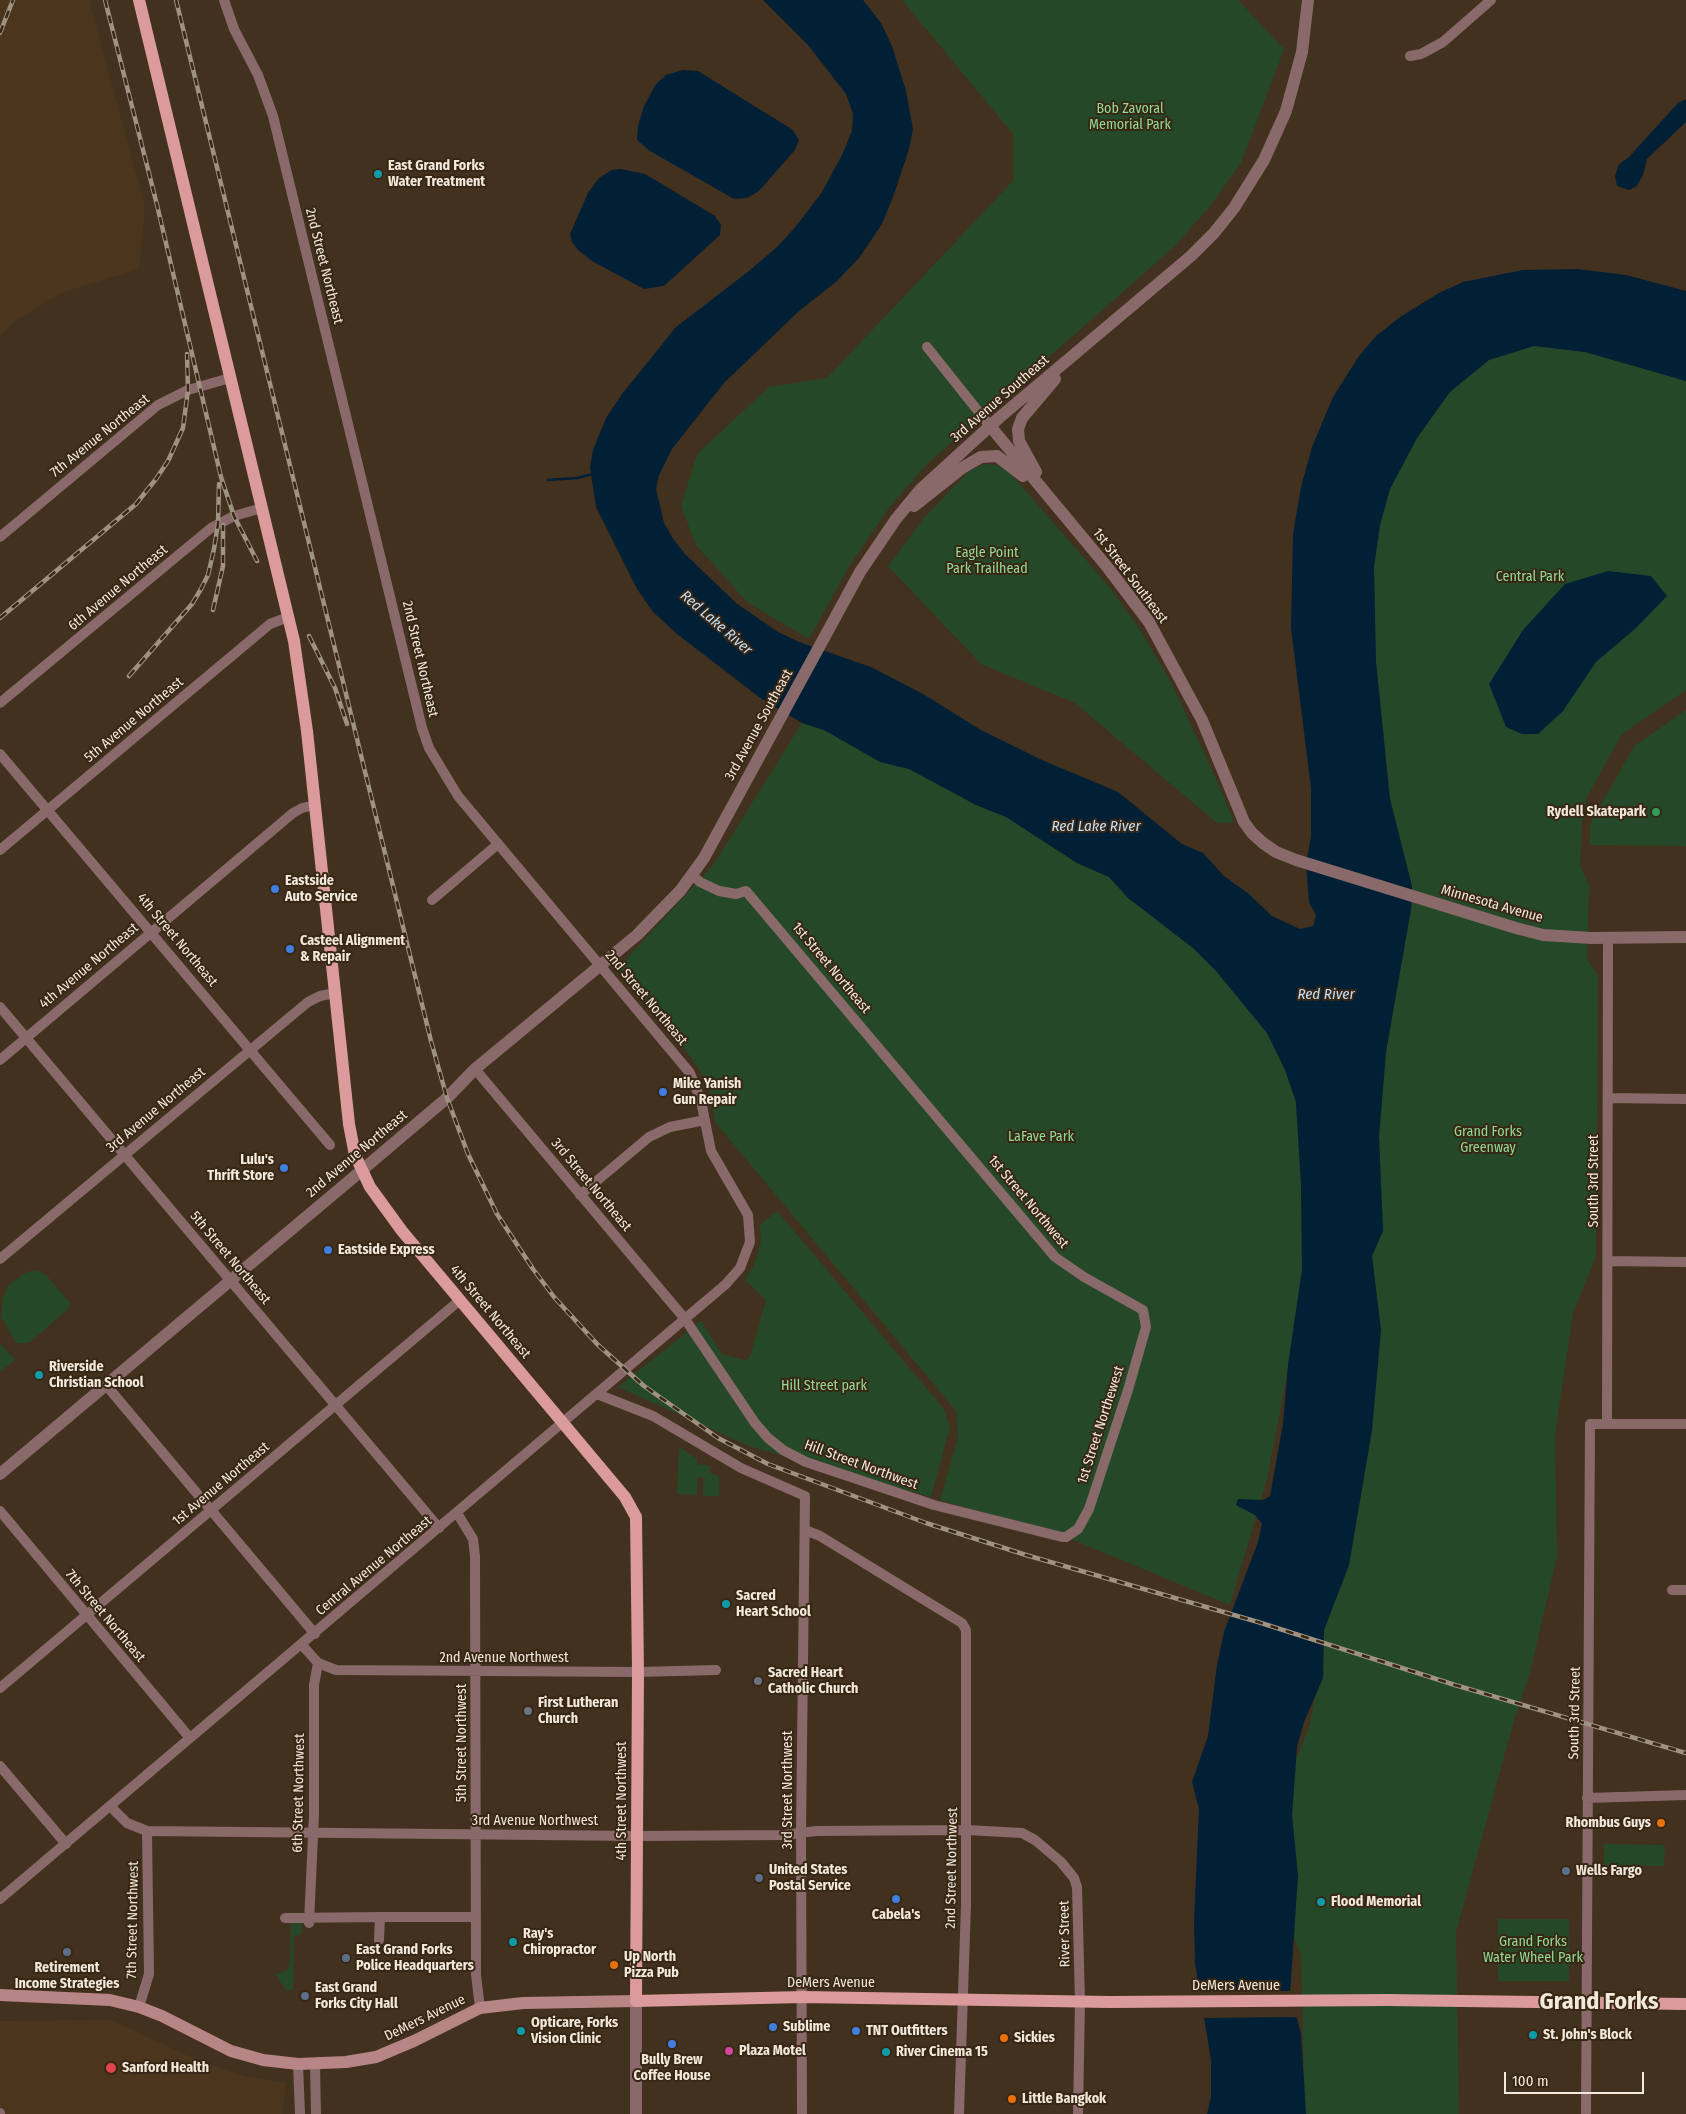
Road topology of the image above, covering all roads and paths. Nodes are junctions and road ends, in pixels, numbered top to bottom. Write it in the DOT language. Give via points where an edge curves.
graph roads {
  1 [pos="138,0"];
  2 [pos="224,0"];
  3 [pos="1308,0"];
  4 [pos="1491,0"];
  5 [pos="1410,56"];
  6 [pos="927,347"];
  7 [pos="1084,347"];
  8 [pos="230,378"];
  9 [pos="990,426"];
  10 [pos="933,484"];
  11 [pos="262,508"];
  12 [pos="1059,510"];
  13 [pos="0,537"];
  14 [pos="288,617"];
  15 [pos="0,703"];
  16 [pos="0,754"];
  17 [pos="315,805"];
  18 [pos="48,811"];
  19 [pos="714,838"];
  20 [pos="498,844"];
  21 [pos="0,850"];
  22 [pos="1296,860"];
  23 [pos="692,875"];
  24 [pos="432,900"];
  25 [pos="150,931"];
  26 [pos="1686,937"];
  27 [pos="1608,938"];
  28 [pos="601,966"];
  29 [pos="335,993"];
  30 [pos="0,1007"];
  31 [pos="26,1038"];
  32 [pos="250,1051"];
  33 [pos="0,1060"];
  34 [pos="476,1069"];
  35 [pos="1608,1098"];
  36 [pos="1686,1099"];
  37 [pos="932,1110"];
  38 [pos="705,1120"];
  39 [pos="330,1145"];
  40 [pos="125,1154"];
  41 [pos="361,1170"];
  42 [pos="580,1195"];
  43 [pos="750,1242"];
  44 [pos="0,1259"];
  45 [pos="1608,1261"];
  46 [pos="1686,1262"];
  47 [pos="230,1280"];
  48 [pos="460,1300"];
  49 [pos="1143,1310"];
  50 [pos="685,1319"];
  51 [pos="106,1385"];
  52 [pos="598,1394"];
  53 [pos="336,1405"];
  54 [pos="564,1422"];
  55 [pos="1607,1423"];
  56 [pos="1686,1424"];
  57 [pos="0,1474"];
  58 [pos="0,1511"];
  59 [pos="210,1511"];
  60 [pos="457,1513"];
  61 [pos="439,1528"];
  62 [pos="805,1530"];
  63 [pos="1062,1537"];
  64 [pos="1672,1590"];
  65 [pos="1686,1590"];
  66 [pos="87,1616"];
  67 [pos="315,1634"];
  68 [pos="302,1645"];
  69 [pos="318,1663"];
  70 [pos="716,1670"];
  71 [pos="475,1672"];
  72 [pos="638,1672"];
  73 [pos="0,1688"];
  74 [pos="190,1738"];
  75 [pos="0,1766"];
  76 [pos="1686,1795"];
  77 [pos="1588,1798"];
  78 [pos="111,1807"];
  79 [pos="967,1830"];
  80 [pos="147,1832"];
  81 [pos="801,1832"];
  82 [pos="313,1833"];
  83 [pos="476,1834"];
  84 [pos="637,1836"];
  85 [pos="66,1844"];
  86 [pos="0,1899"];
  87 [pos="380,1917"];
  88 [pos="476,1917"];
  89 [pos="285,1918"];
  90 [pos="309,1920"];
  91 [pos="379,1940"];
  92 [pos="0,1995"];
  93 [pos="803,1997"];
  94 [pos="962,1999"];
  95 [pos="1080,2000"];
  96 [pos="636,2001"];
  97 [pos="1587,2002"];
  98 [pos="1686,2004"];
  99 [pos="139,2007"];
  100 [pos="480,2008"];
  101 [pos="298,2064"];
  102 [pos="315,2064"];
  103 [pos="300,2114"];
  104 [pos="316,2114"];
  105 [pos="636,2114"];
  106 [pos="802,2114"];
  107 [pos="959,2114"];
  108 [pos="1078,2114"];
  109 [pos="1586,2114"];
  1 -- 8 [label="main road, 4th Street Northeast"];
  2 -- 20 [label="street, 2nd Street Northeast" via="273,116 422,728 447,781"];
  3 -- 7 [label="street, 3rd Avenue Southeast" via="1295,81 1275,138 1254,178 1214,233 1191,256"];
  4 -- 5 [label="street" via="1443,42"];
  6 -- 9 [label="street, 1st Street Southeast"];
  7 -- 9 [label="street, 3rd Avenue Southeast"];
  7 -- 12 [label="street" via="1022,418 1018,429 1025,454"];
  8 -- 11 [label="main road, 4th Street Northeast"];
  8 -- 13 [label="street, 7th Avenue Northeast" via="188,390 158,405"];
  9 -- 10 [label="street, 3rd Avenue Southeast"];
  9 -- 12 [label="street, 1st Street Southeast"];
  10 -- 12 [label="street" via="974,459 997,456"];
  10 -- 19 [label="street, 3rd Avenue Southeast" via="896,519 860,572"];
  11 -- 14 [label="main road, 4th Street Northeast"];
  11 -- 15 [label="street, 6th Avenue Northeast" via="234,516 211,528"];
  12 -- 22 [label="street, 1st Street Southeast" via="1149,622 1202,720 1244,822 1252,833 1276,852"];
  14 -- 17 [label="main road, 4th Street Northeast" via="300,675"];
  14 -- 18 [label="street, 5th Avenue Northeast" via="270,624"];
  16 -- 18 [label="street, 4th Street Northeast"];
  17 -- 25 [label="street, 4th Avenue Northeast" via="292,813"];
  17 -- 29 [label="main road, 4th Street Northeast"];
  18 -- 21 [label="street, 5th Avenue Northeast"];
  18 -- 25 [label="street, 4th Street Northeast"];
  19 -- 23 [label="street, 2nd Avenue Northeast"];
  20 -- 24 [label="street"];
  20 -- 28 [label="street, 2nd Street Northeast"];
  22 -- 27 [label="street, Minnesota Avenue" via="1506,926 1543,935"];
  23 -- 28 [label="street, 2nd Avenue Northeast" via="654,920"];
  23 -- 37 [label="street, 1st Street Northeast" via="719,891 736,894 746,891"];
  25 -- 31 [label="street, 4th Avenue Northeast"];
  25 -- 32 [label="street, 4th Street Northeast"];
  26 -- 27 [label="street, Minnesota Avenue"];
  27 -- 35 [label="street, South 3rd Street"];
  28 -- 34 [label="street, 2nd Avenue Northeast"];
  28 -- 38 [label="street, 2nd Street Northeast" via="690,1073"];
  29 -- 32 [label="street, 3rd Avenue Northeast" via="314,998"];
  29 -- 41 [label="main road, 4th Street Northeast" via="348,1124"];
  30 -- 31 [label="street, 5th Street Northeast"];
  31 -- 33 [label="street, 4th Avenue Northeast"];
  31 -- 40 [label="street, 5th Street Northeast"];
  32 -- 39 [label="street, 4th Street Northeast"];
  32 -- 40 [label="street, 3rd Avenue Northeast"];
  34 -- 41 [label="street, 2nd Avenue Northeast" via="447,1098"];
  34 -- 42 [label="street, 3rd Street Northeast"];
  35 -- 36 [label="street"];
  35 -- 45 [label="street, South 3rd Street"];
  37 -- 49 [label="street, 1st Street Northwest" via="1055,1257 1084,1278"];
  38 -- 42 [label="street" via="670,1127 649,1137"];
  38 -- 43 [label="street, 2nd Street Northeast" via="716,1161 748,1215"];
  40 -- 44 [label="street, 3rd Avenue Northeast"];
  40 -- 47 [label="street, 5th Street Northeast"];
  41 -- 47 [label="street, 2nd Avenue Northeast"];
  41 -- 48 [label="main road, 4th Street Northeast" via="402,1232"];
  42 -- 50 [label="street, 3rd Street Northeast"];
  43 -- 50 [label="street, Central Avenue Northeast" via="736,1274"];
  45 -- 46 [label="street"];
  45 -- 55 [label="street, South 3rd Street"];
  47 -- 51 [label="street, 2nd Avenue Northeast"];
  47 -- 53 [label="street, 5th Street Northeast"];
  48 -- 53 [label="street, 1st Avenue Northeast"];
  48 -- 54 [label="main road, 4th Street Northeast"];
  49 -- 63 [label="street, 1st Street Northewest" via="1146,1327 1089,1509 1078,1529"];
  50 -- 52 [label="street, Central Avenue Northeast"];
  50 -- 63 [label="street, Hill Street Northwest" via="755,1423 783,1450 806,1462 918,1500"];
  51 -- 57 [label="street, 2nd Avenue Northeast"];
  51 -- 59 [label="street"];
  52 -- 54 [label="street, Central Avenue Northeast"];
  52 -- 62 [label="street, 3rd Street Northwest" via="653,1416 741,1468 804,1496"];
  53 -- 59 [label="street, 1st Avenue Northeast"];
  53 -- 61 [label="street, 5th Street Northeast"];
  54 -- 60 [label="street, Central Avenue Northeast"];
  54 -- 72 [label="main road, 4th Street Northwest" via="625,1496 636,1518"];
  55 -- 56 [label="street"];
  55 -- 77 [label="street, South 3rd Street" via="1590,1424"];
  58 -- 66 [label="street, 7th Street Northeast"];
  59 -- 66 [label="street, 1st Avenue Northeast"];
  59 -- 67 [label="street"];
  60 -- 61 [label="street, Central Avenue Northeast"];
  60 -- 71 [label="street, 5th Street Northwest" via="475,1545"];
  61 -- 67 [label="street, Central Avenue Northeast"];
  62 -- 79 [label="street, 2nd Street Northwest" via="962,1623 966,1630"];
  62 -- 81 [label="street, 3rd Street Northwest"];
  64 -- 65 [label="street"];
  66 -- 73 [label="street, 1st Avenue Northeast"];
  66 -- 74 [label="street, 7th Street Northeast"];
  67 -- 68 [label="street, Central Avenue Northeast"];
  68 -- 69 [label="street"];
  68 -- 74 [label="street, Central Avenue Northeast"];
  69 -- 71 [label="street, 2nd Avenue Northwest" via="336,1670"];
  69 -- 82 [label="street, 6th Street Northwest" via="314,1685"];
  70 -- 72 [label="street, 2nd Avenue Northwest"];
  71 -- 72 [label="street, 2nd Avenue Northwest"];
  71 -- 83 [label="street, 5th Street Northwest"];
  72 -- 84 [label="main road, 4th Street Northwest"];
  74 -- 78 [label="street, Central Avenue Northeast"];
  75 -- 85 [label="street"];
  76 -- 77 [label="street"];
  77 -- 97 [label="street, South 3rd Street"];
  78 -- 80 [label="street, 3rd Avenue Northwest" via="127,1824"];
  78 -- 85 [label="street, Central Avenue Northeast"];
  79 -- 81 [label="street, 3rd Avenue Northwest"];
  79 -- 94 [label="street, 2nd Street Northwest"];
  79 -- 95 [label="street, River Street" via="1015,1832 1028,1836 1069,1871 1078,1897"];
  80 -- 82 [label="street, 3rd Avenue Northwest"];
  80 -- 99 [label="street, 7th Street Northwest" via="149,1974"];
  81 -- 84 [label="street, 3rd Avenue Northwest" via="784,1835"];
  81 -- 93 [label="street, 3rd Street Northwest"];
  82 -- 83 [label="street, 3rd Avenue Northwest"];
  82 -- 90 [label="street, 6th Street Northwest"];
  83 -- 84 [label="street, 3rd Avenue Northwest"];
  83 -- 88 [label="street, 5th Street Northwest"];
  84 -- 96 [label="main road, 4th Street Northwest"];
  85 -- 86 [label="street, Central Avenue Northeast"];
  87 -- 88 [label="street"];
  87 -- 90 [label="street"];
  87 -- 91 [label="street"];
  88 -- 100 [label="street, 5th Street Northwest" via="476,1975"];
  89 -- 90 [label="street"];
  92 -- 99 [label="main road, DeMers Avenue" via="110,2000"];
  93 -- 94 [label="main road, DeMers Avenue"];
  93 -- 96 [label="main road, DeMers Avenue"];
  93 -- 106 [label="street, 3rd Street Northwest"];
  94 -- 95 [label="main road, DeMers Avenue"];
  94 -- 107 [label="street, 2nd Street Northwest"];
  95 -- 97 [label="main road, DeMers Avenue"];
  95 -- 108 [label="street, River Street"];
  96 -- 100 [label="main road, DeMers Avenue" via="524,2003"];
  96 -- 105 [label="street, 4th Street Northwest"];
  97 -- 98 [label="main road, DeMers Avenue"];
  97 -- 109 [label="street, South 3rd Street"];
  99 -- 101 [label="main road, DeMers Avenue" via="231,2051 263,2060"];
  100 -- 102 [label="main road, DeMers Avenue" via="376,2057"];
  101 -- 102 [label="main road, DeMers Avenue"];
  101 -- 103 [label="street"];
  102 -- 104 [label="street"];
}
